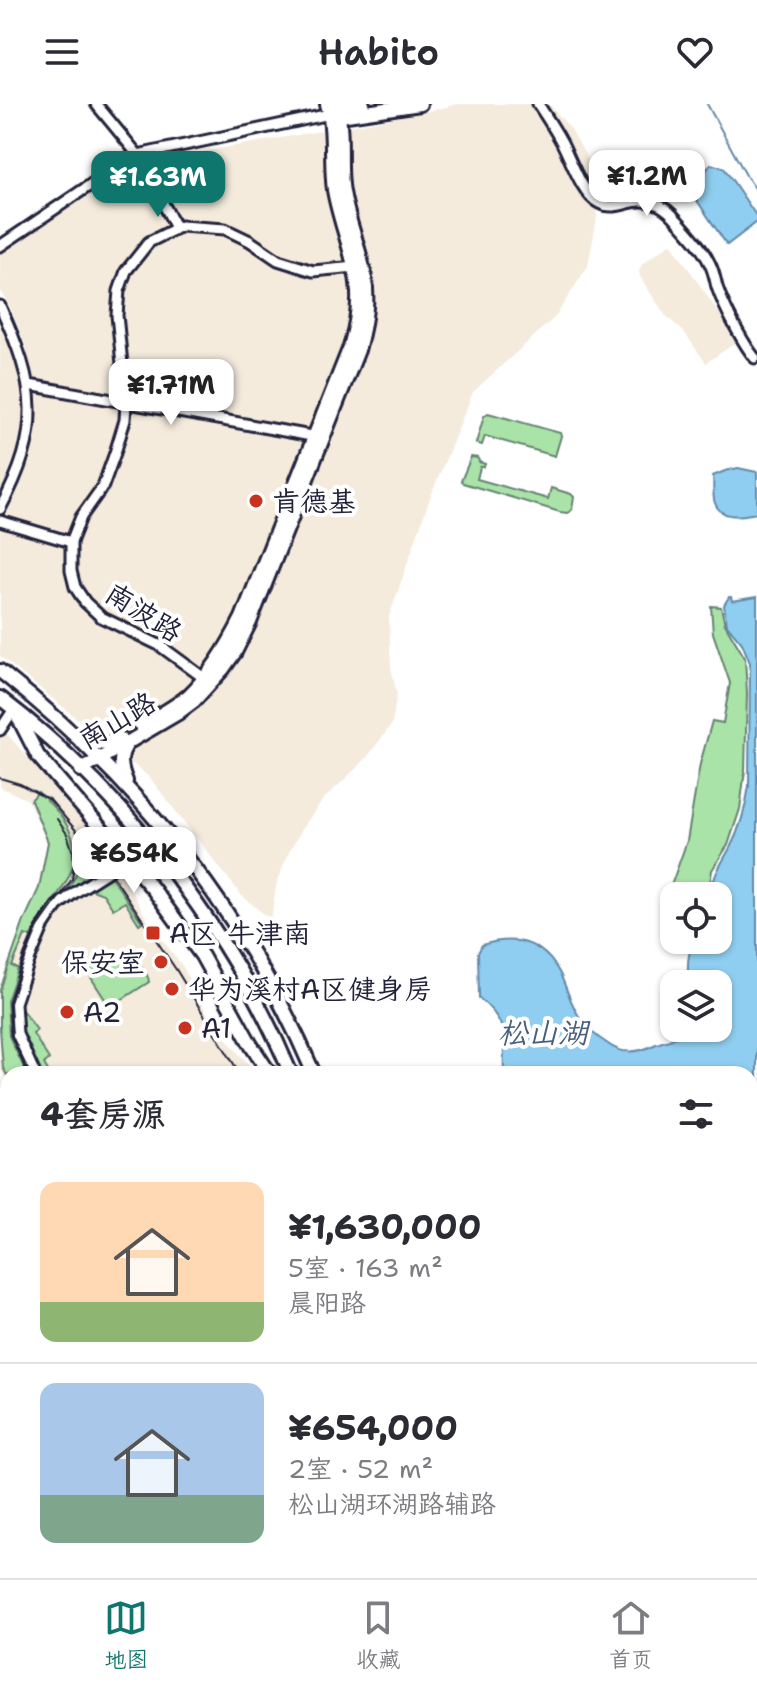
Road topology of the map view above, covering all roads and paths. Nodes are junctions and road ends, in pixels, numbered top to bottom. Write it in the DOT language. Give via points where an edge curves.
graph roads {
  1 [pos="96,104"];
  2 [pos="363,104"];
  3 [pos="420,104"];
  4 [pos="538,104"];
  5 [pos="334,109"];
  6 [pos="138,155"];
  7 [pos="176,228"];
  8 [pos="0,246"];
  9 [pos="355,267"];
  10 [pos="0,306"];
  11 [pos="755,358"];
  12 [pos="29,385"];
  13 [pos="126,403"];
  14 [pos="319,437"];
  15 [pos="0,509"];
  16 [pos="0,521"];
  17 [pos="71,542"];
  18 [pos="0,671"];
  19 [pos="204,678"];
  20 [pos="0,698"];
  21 [pos="14,709"];
  22 [pos="0,730"];
  23 [pos="73,734"];
  24 [pos="125,740"];
  25 [pos="98,757"];
  26 [pos="81,770"];
  27 [pos="131,791"];
  28 [pos="116,845"];
  29 [pos="26,994"];
  30 [pos="15,1003"];
  31 [pos="31,1066"];
  32 [pos="265,1066"];
  33 [pos="288,1066"];
  34 [pos="310,1066"];
  1 -- 6 [label="street"];
  2 -- 5 [label="main road"];
  3 -- 5 [label="main road"];
  4 -- 11 [label="street" via="593,199 615,207 654,203 675,217 708,258 721,296"];
  5 -- 6 [label="street"];
  5 -- 9 [label="main road, 南山路" via="334,187"];
  5 -- 14 [label="main road, 南山路" via="342,186 367,293 358,350"];
  6 -- 7 [label="street"];
  6 -- 8 [label="street"];
  7 -- 9 [label="street" via="225,229 278,260 313,271"];
  7 -- 13 [label="street" via="149,242 126,271 119,291"];
  9 -- 14 [label="main road, 南山路" via="356,325"];
  10 -- 12 [label="street"];
  12 -- 13 [label="street"];
  12 -- 15 [label="street" via="27,440"];
  13 -- 14 [label="street"];
  13 -- 17 [label="street" via="103,486"];
  14 -- 19 [label="main road, 南山路" via="242,618"];
  14 -- 24 [label="main road, 南山路" via="235,652 194,701"];
  16 -- 17 [label="street"];
  17 -- 19 [label="street, 南波路" via="71,571 85,602 101,617 159,645"];
  18 -- 23 [label="main road"];
  19 -- 24 [label="main road, 南山路"];
  20 -- 21 [label="main road"];
  21 -- 22 [label="street"];
  21 -- 26 [label="main road"];
  21 -- 28 [label="main road" via="38,756"];
  23 -- 24 [label="main road" via="100,743"];
  23 -- 25 [label="main road"];
  24 -- 25 [label="main road, 南山路"];
  24 -- 27 [label="main road" via="121,763"];
  25 -- 26 [label="main road, 南山路"];
  25 -- 27 [label="main road"];
  26 -- 33 [label="main road" via="142,835 216,933"];
  27 -- 34 [label="main road" via="236,923"];
  28 -- 30 [label="street" via="116,863 110,870 57,906 43,927"];
  28 -- 32 [label="main road" via="202,956"];
  29 -- 30 [label="street"];
  30 -- 31 [label="street" via="17,1034"];
}
